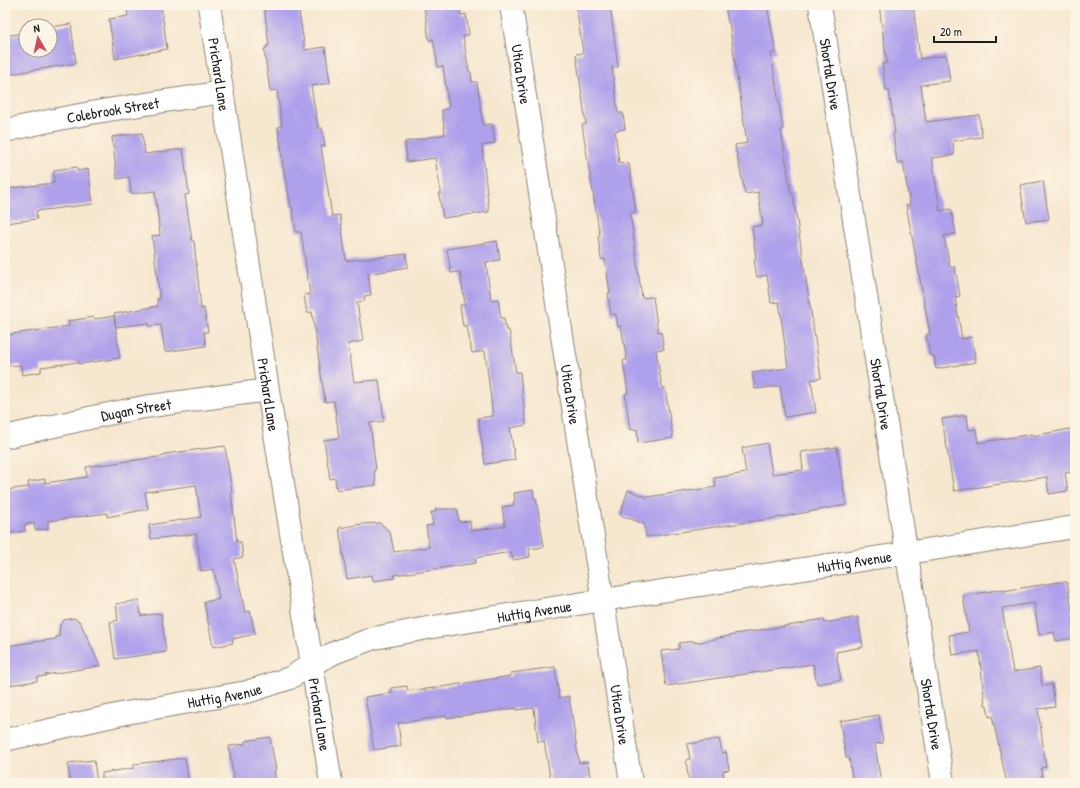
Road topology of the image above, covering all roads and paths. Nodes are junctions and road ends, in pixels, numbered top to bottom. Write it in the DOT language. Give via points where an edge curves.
graph roads {
  1 [pos="209,5"];
  2 [pos="511,5"];
  3 [pos="820,5"];
  4 [pos="222,92"];
  5 [pos="5,131"];
  6 [pos="268,390"];
  7 [pos="5,437"];
  8 [pos="1075,527"];
  9 [pos="907,553"];
  10 [pos="603,600"];
  11 [pos="312,664"];
  12 [pos="5,740"];
  13 [pos="331,783"];
  14 [pos="631,783"];
  15 [pos="943,783"];
  1 -- 4 [label="street, Prichard Lane"];
  2 -- 10 [label="street, Utica Drive"];
  3 -- 9 [label="street, Shortal Drive"];
  4 -- 5 [label="street, Colebrook Street" via="38,122"];
  4 -- 6 [label="street, Prichard Lane"];
  6 -- 7 [label="street, Dugan Street" via="144,407"];
  6 -- 11 [label="street, Prichard Lane"];
  8 -- 9 [label="street, Huttig Avenue"];
  9 -- 10 [label="street, Huttig Avenue"];
  9 -- 15 [label="street, Shortal Drive"];
  10 -- 11 [label="street, Huttig Avenue" via="374,638"];
  10 -- 14 [label="street, Utica Drive"];
  11 -- 12 [label="street, Huttig Avenue" via="290,678 247,692 126,713"];
  11 -- 13 [label="street, Prichard Lane"];
}
